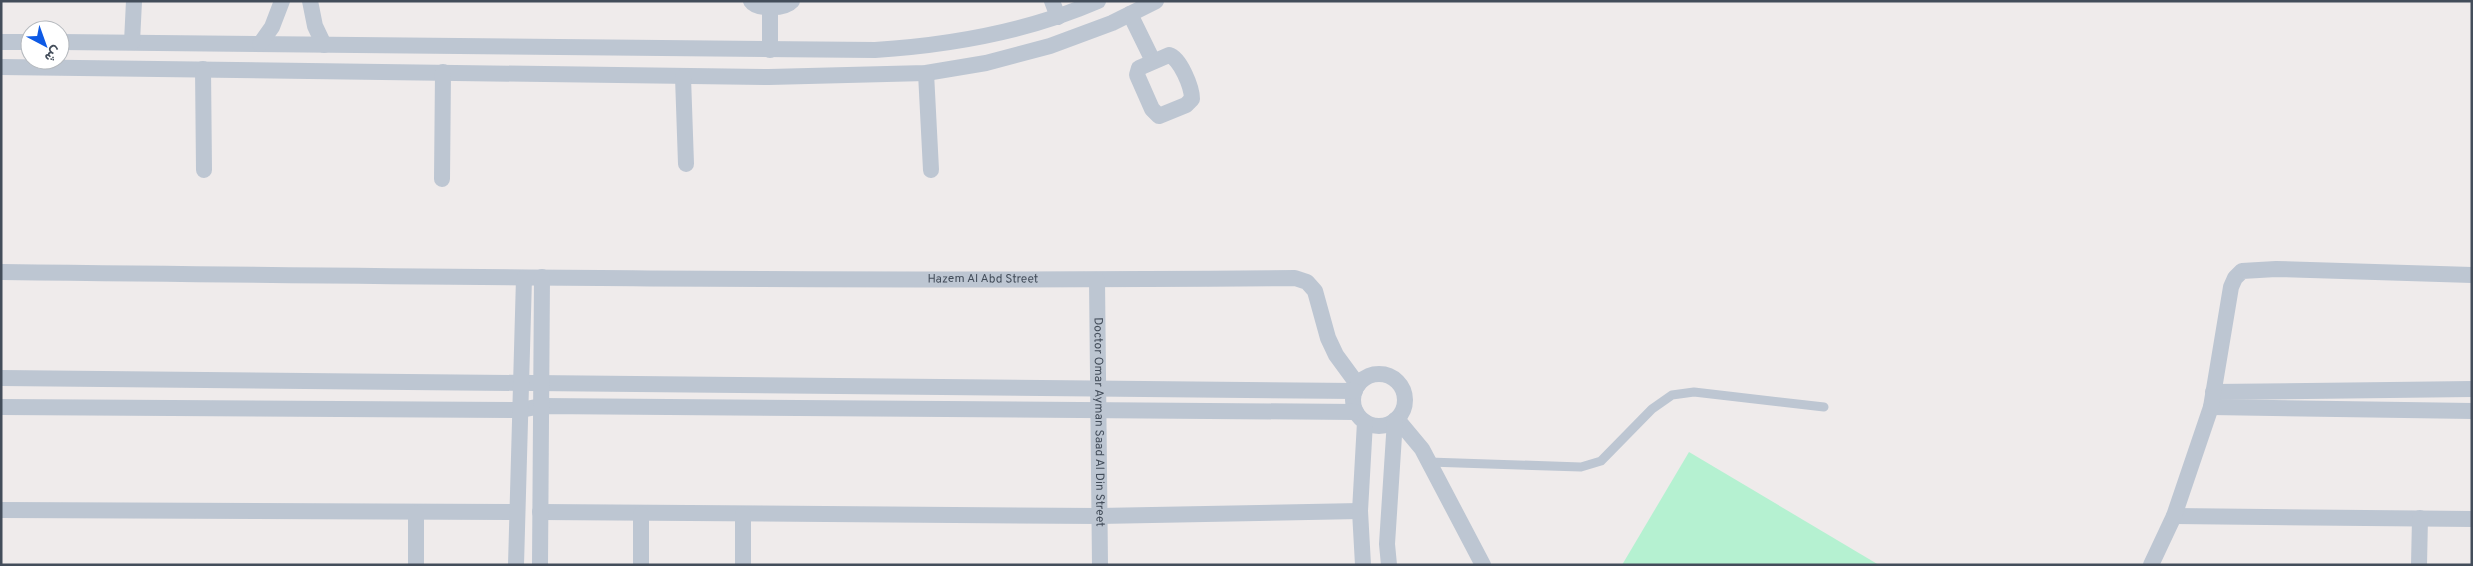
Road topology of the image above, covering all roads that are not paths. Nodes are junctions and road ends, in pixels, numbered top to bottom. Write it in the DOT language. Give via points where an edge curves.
graph roads {
  1 [pos="134,1"];
  2 [pos="282,1"];
  3 [pos="310,1"];
  4 [pos="751,1"];
  5 [pos="792,1"];
  6 [pos="1052,1"];
  7 [pos="1098,1"];
  8 [pos="1156,1"];
  9 [pos="770,6"];
  10 [pos="1130,14"];
  11 [pos="1058,17"];
  12 [pos="1,42"];
  13 [pos="20,42"];
  14 [pos="70,42"];
  15 [pos="132,42"];
  16 [pos="260,44"];
  17 [pos="324,45"];
  18 [pos="583,48"];
  19 [pos="770,50"];
  20 [pos="1153,61"];
  21 [pos="1,67"];
  22 [pos="203,69"];
  23 [pos="443,72"];
  24 [pos="926,73"];
  25 [pos="584,74"];
  26 [pos="683,77"];
  27 [pos="686,164"];
  28 [pos="204,170"];
  29 [pos="931,170"];
  30 [pos="442,179"];
  31 [pos="1,272"];
  32 [pos="2472,275"];
  33 [pos="542,277"];
  34 [pos="524,278"];
  35 [pos="1097,280"];
  36 [pos="1,378"];
  37 [pos="522,384"];
  38 [pos="541,384"];
  39 [pos="1356,388"];
  40 [pos="2472,389"];
  41 [pos="1098,390"];
  42 [pos="2212,399"];
  43 [pos="541,406"];
  44 [pos="1824,406"];
  45 [pos="1,407"];
  46 [pos="521,410"];
  47 [pos="1098,410"];
  48 [pos="2472,411"];
  49 [pos="1361,417"];
  50 [pos="1396,420"];
  51 [pos="1429,462"];
  52 [pos="1,510"];
  53 [pos="1360,511"];
  54 [pos="516,512"];
  55 [pos="540,512"];
  56 [pos="416,513"];
  57 [pos="641,514"];
  58 [pos="743,514"];
  59 [pos="1099,516"];
  60 [pos="2174,516"];
  61 [pos="2420,518"];
  62 [pos="2472,519"];
  63 [pos="416,565"];
  64 [pos="516,565"];
  65 [pos="540,565"];
  66 [pos="641,565"];
  67 [pos="743,565"];
  68 [pos="1100,565"];
  69 [pos="1363,565"];
  70 [pos="1389,565"];
  71 [pos="1483,565"];
  72 [pos="2150,565"];
  73 [pos="2419,565"];
  1 -- 15 [label="street"];
  2 -- 16 [label="street" via="272,27"];
  3 -- 17 [label="street" via="315,26"];
  4 -- 9 [label="street" via="756,6"];
  5 -- 9 [label="street" via="787,5"];
  6 -- 11 [label="street"];
  7 -- 11 [label="street"];
  8 -- 10 [label="street"];
  9 -- 19 [label="street"];
  10 -- 20 [label="street"];
  10 -- 24 [label="street" via="1018,56"];
  11 -- 19 [label="street" via="946,44 875,50"];
  12 -- 13 [label="street"];
  14 -- 15 [label="street"];
  15 -- 16 [label="street"];
  16 -- 17 [label="street"];
  17 -- 18 [label="street"];
  18 -- 19 [label="street"];
  18 -- 25 [label="street"];
  21 -- 22 [label="street"];
  22 -- 23 [label="street"];
  22 -- 28 [label="street"];
  23 -- 25 [label="street"];
  23 -- 30 [label="street"];
  24 -- 26 [label="street"];
  24 -- 29 [label="street"];
  25 -- 26 [label="street"];
  26 -- 27 [label="street"];
  31 -- 34 [label="street, Hazem Al Abd Street"];
  32 -- 42 [label="street" via="2242,270 2230,287"];
  33 -- 34 [label="street, Hazem Al Abd Street"];
  33 -- 35 [label="street, Hazem Al Abd Street"];
  33 -- 38 [label="street"];
  34 -- 37 [label="street"];
  35 -- 39 [label="street, Hazem Al Abd Street" via="1295,278 1307,282 1315,291 1332,347"];
  35 -- 41 [label="street, Doctor Omar Ayman Saad Al Din Street"];
  36 -- 37 [label="street"];
  37 -- 38 [label="street"];
  37 -- 46 [label="street"];
  38 -- 41 [label="street"];
  38 -- 43 [label="street"];
  39 -- 41 [label="street"];
  39 -- 49 [label="street" via="1354,405"];
  39 -- 50 [label="street" via="1369,376 1378,374 1395,379 1401,386 1405,403"];
  40 -- 42 [label="street"];
  41 -- 47 [label="street, Doctor Omar Ayman Saad Al Din Street"];
  42 -- 48 [label="street"];
  42 -- 60 [label="street"];
  43 -- 46 [label="street"];
  43 -- 47 [label="street"];
  43 -- 55 [label="street"];
  44 -- 51 [label="lane" via="1686,393 1672,396 1652,409 1600,461 1581,467"];
  45 -- 46 [label="street"];
  46 -- 54 [label="street"];
  47 -- 49 [label="street"];
  47 -- 59 [label="street, Doctor Omar Ayman Saad Al Din Street"];
  49 -- 50 [label="street" via="1375,425"];
  49 -- 53 [label="street"];
  50 -- 51 [label="street" via="1418,443"];
  50 -- 70 [label="street" via="1386,544"];
  51 -- 71 [label="street"];
  52 -- 56 [label="street"];
  53 -- 59 [label="street"];
  53 -- 69 [label="street"];
  54 -- 56 [label="street"];
  54 -- 64 [label="street"];
  55 -- 57 [label="street"];
  55 -- 65 [label="street"];
  56 -- 63 [label="street"];
  57 -- 58 [label="street"];
  57 -- 66 [label="street"];
  58 -- 59 [label="street"];
  58 -- 67 [label="street"];
  59 -- 68 [label="street, Doctor Omar Ayman Saad Al Din Street"];
  60 -- 61 [label="street"];
  60 -- 72 [label="street"];
  61 -- 62 [label="street"];
  61 -- 73 [label="street"];
}
